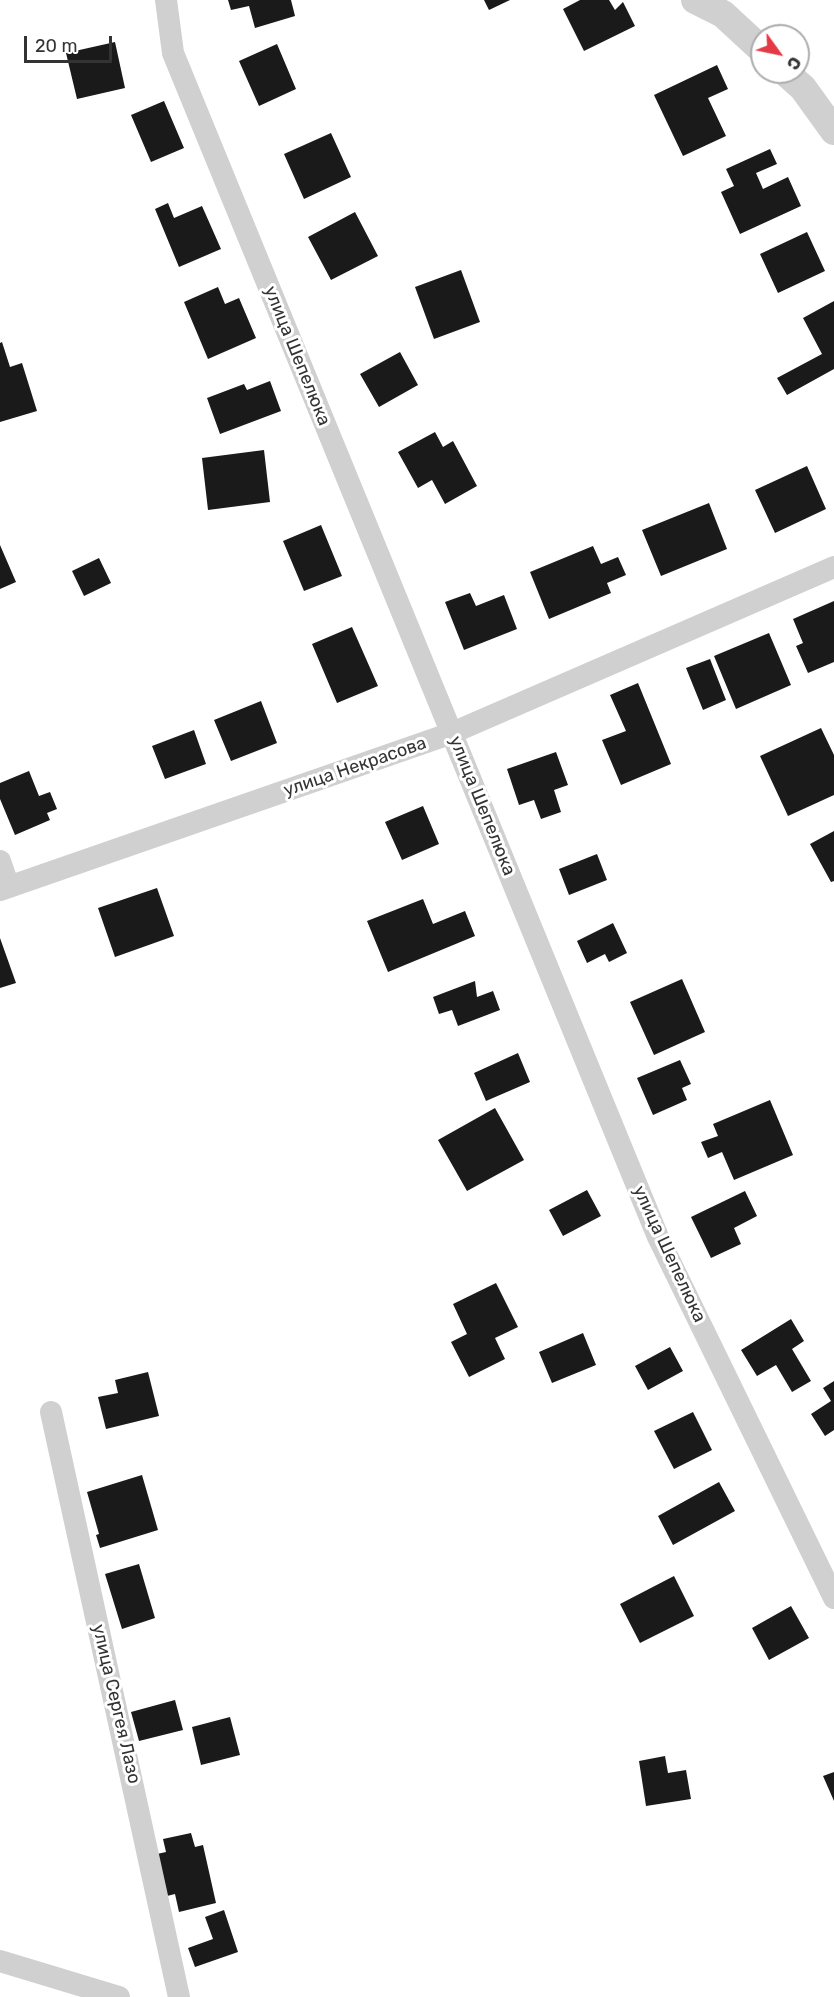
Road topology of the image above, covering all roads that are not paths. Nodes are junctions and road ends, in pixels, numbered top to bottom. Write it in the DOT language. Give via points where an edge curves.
graph roads {
  1 [pos="166,0"];
  2 [pos="695,0"];
  3 [pos="717,7"];
  4 [pos="750,39"];
  5 [pos="798,84"];
  6 [pos="834,131"];
  7 [pos="834,567"];
  8 [pos="452,734"];
  9 [pos="0,861"];
  10 [pos="4,889"];
  11 [pos="51,1412"];
  12 [pos="834,1598"];
  13 [pos="0,1961"];
  14 [pos="119,1997"];
  15 [pos="179,1997"];
  1 -- 8 [label="street, улица Шепелюка" via="173,53"];
  2 -- 3 [label="street"];
  3 -- 4 [label="street"];
  5 -- 6 [label="street"];
  7 -- 8 [label="street, улица Некрасова"];
  8 -- 10 [label="street, улица Некрасова"];
  8 -- 12 [label="street, улица Шепелюка" via="658,1237"];
  9 -- 10 [label="street"];
  11 -- 15 [label="street, улица Сергея Лазо"];
  13 -- 14 [label="street"];
}
